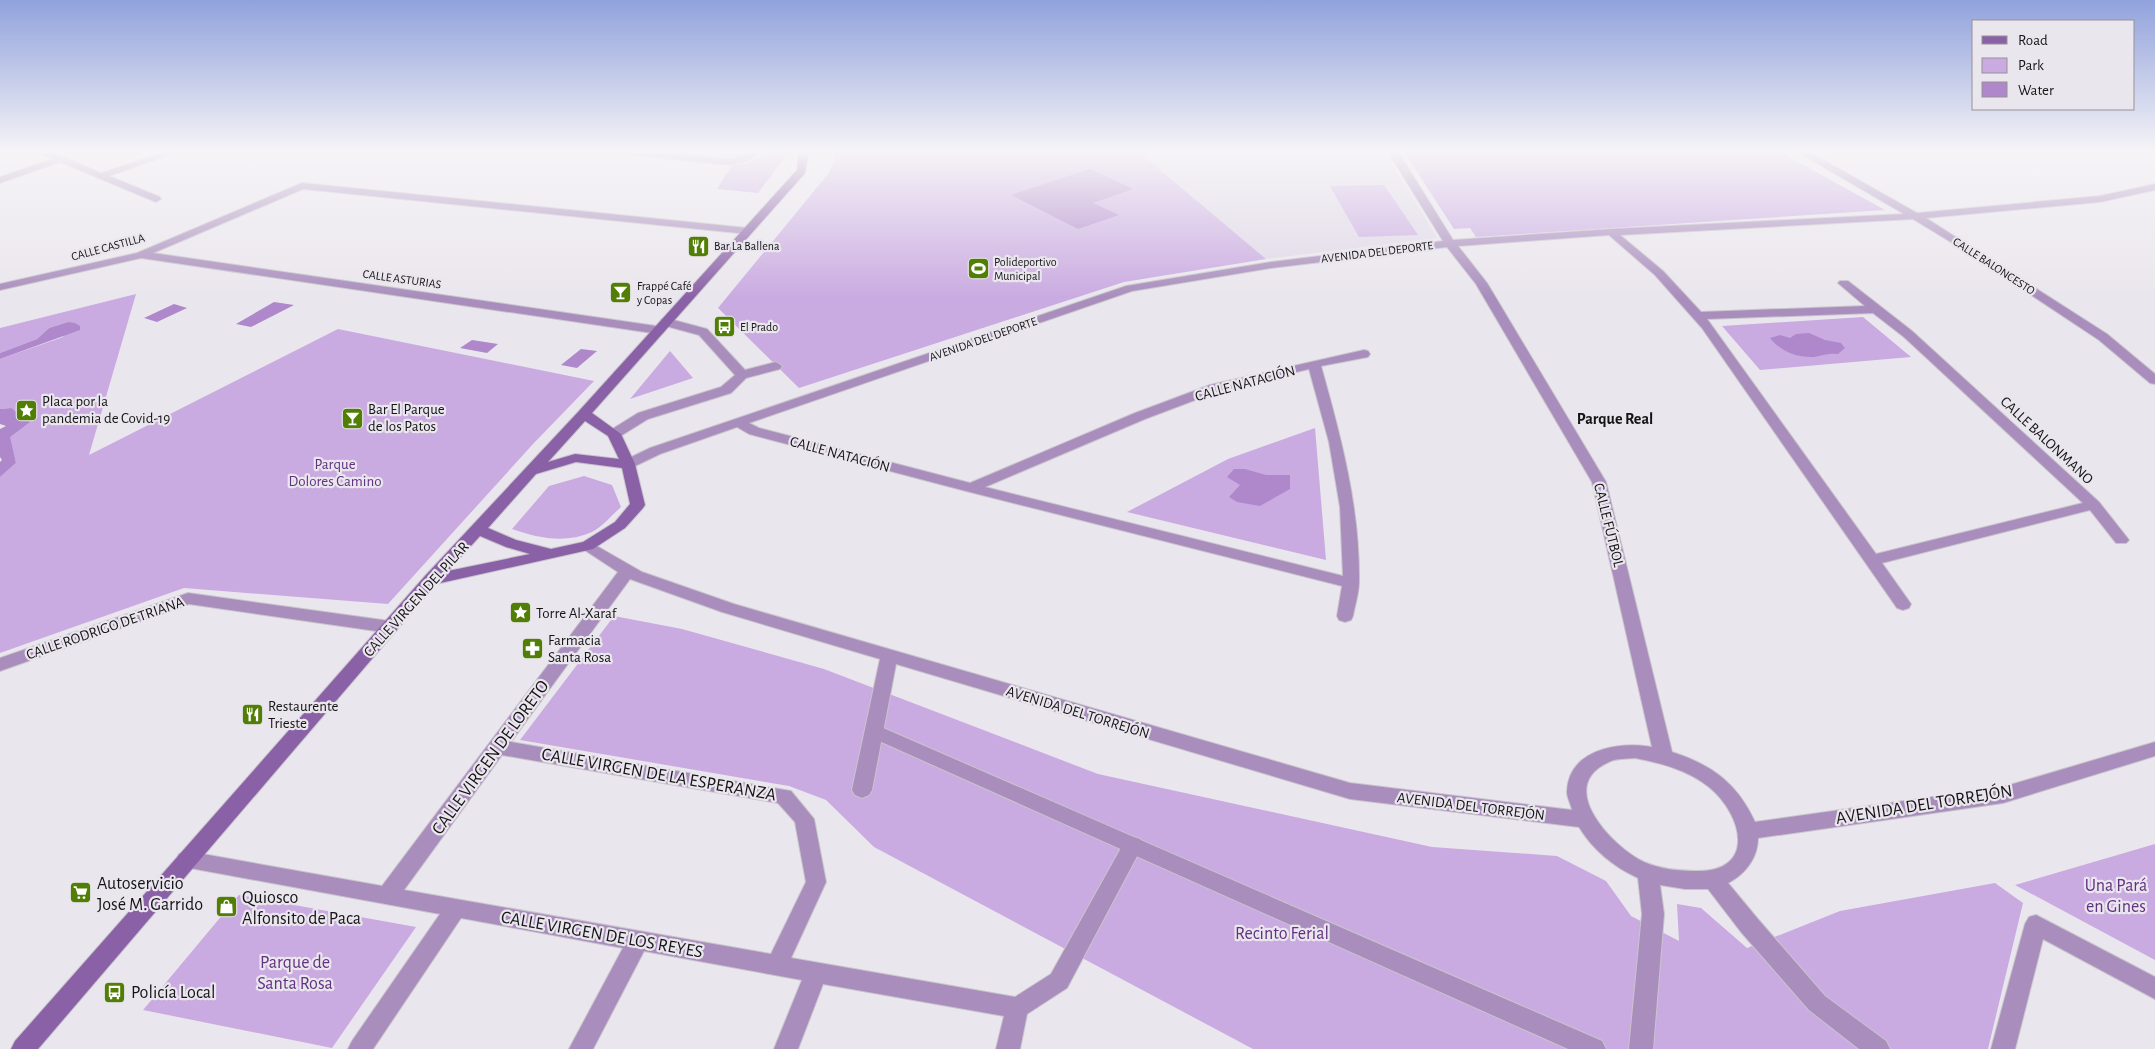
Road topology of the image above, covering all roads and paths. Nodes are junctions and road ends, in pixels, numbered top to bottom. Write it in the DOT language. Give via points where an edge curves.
graph roads {
  1 [pos="272,199"];
  2 [pos="430,199"];
  3 [pos="776,199"];
  4 [pos="1423,199"];
  5 [pos="1887,199"];
  6 [pos="2100,199"];
  7 [pos="1917,216"];
  8 [pos="748,231"];
  9 [pos="1611,232"];
  10 [pos="1450,243"];
  11 [pos="140,255"];
  12 [pos="1844,283"];
  13 [pos="0,287"];
  14 [pos="1876,309"];
  15 [pos="1698,316"];
  16 [pos="663,326"];
  17 [pos="1364,354"];
  18 [pos="1314,364"];
  19 [pos="776,366"];
  20 [pos="742,375"];
  21 [pos="2155,380"];
  22 [pos="584,414"];
  23 [pos="739,423"];
  24 [pos="614,434"];
  25 [pos="628,464"];
  26 [pos="532,470"];
  27 [pos="971,488"];
  28 [pos="2094,505"];
  29 [pos="478,529"];
  30 [pos="2121,540"];
  31 [pos="588,546"];
  32 [pos="550,554"];
  33 [pos="1874,560"];
  34 [pos="628,570"];
  35 [pos="431,580"];
  36 [pos="1351,583"];
  37 [pos="1903,604"];
  38 [pos="1345,616"];
  39 [pos="390,627"];
  40 [pos="889,655"];
  41 [pos="0,665"];
  42 [pos="874,732"];
  43 [pos="497,746"];
  44 [pos="2155,749"];
  45 [pos="1663,755"];
  46 [pos="862,790"];
  47 [pos="1585,820"];
  48 [pos="1748,831"];
  49 [pos="1133,845"];
  50 [pos="186,860"];
  51 [pos="1648,873"];
  52 [pos="1714,880"];
  53 [pos="387,896"];
  54 [pos="456,908"];
  55 [pos="638,941"];
  56 [pos="777,965"];
  57 [pos="816,972"];
  58 [pos="2155,989"];
  59 [pos="1017,1008"];
  60 [pos="23,1049"];
  61 [pos="360,1049"];
  62 [pos="581,1049"];
  63 [pos="786,1049"];
  64 [pos="1008,1049"];
  65 [pos="1594,1049"];
  66 [pos="1641,1049"];
  67 [pos="1878,1049"];
  68 [pos="2003,1049"];
  1 -- 11 [label="street, CALLE CASTILLA"];
  2 -- 8 [label="street, CALLE CASTILLA"];
  3 -- 8 [label="main road, CALLE VIRGEN DEL PILAR"];
  4 -- 10 [label="street, CALLE FÚTBOL"];
  5 -- 7 [label="street, CALLE BALONCESTO"];
  6 -- 7 [label="street, AVENIDA DEL DEPORTE"];
  7 -- 9 [label="street, AVENIDA DEL DEPORTE"];
  7 -- 21 [label="street, CALLE BALONCESTO" via="2103,337"];
  8 -- 16 [label="main road, CALLE VIRGEN DEL PILAR"];
  9 -- 10 [label="street, AVENIDA DEL DEPORTE"];
  9 -- 15 [label="street" via="1659,273"];
  10 -- 23 [label="street, AVENIDA DEL DEPORTE" via="1272,265 1130,288"];
  10 -- 45 [label="street, CALLE FÚTBOL" via="1480,283 1599,482"];
  11 -- 13 [label="street, CALLE CASTILLA"];
  11 -- 16 [label="street, CALLE ASTURIAS"];
  12 -- 14 [label="street, CALLE BALONMANO"];
  14 -- 15 [label="street"];
  14 -- 28 [label="street, CALLE BALONMANO" via="1908,334"];
  15 -- 33 [label="street"];
  16 -- 20 [label="street, CALLE ASTURIAS" via="703,332"];
  16 -- 22 [label="main road, CALLE VIRGEN DEL PILAR"];
  17 -- 18 [label="street"];
  18 -- 27 [label="street, CALLE NATACIÓN" via="1207,391"];
  18 -- 36 [label="street, CALLE NATACIÓN" via="1336,442 1347,507"];
  19 -- 20 [label="street"];
  20 -- 24 [label="street" via="726,390 643,416"];
  22 -- 24 [label="main road"];
  22 -- 26 [label="main road, CALLE VIRGEN DEL PILAR"];
  23 -- 25 [label="street, AVENIDA DEL DEPORTE" via="655,451"];
  23 -- 27 [label="street, CALLE NATACIÓN" via="754,431"];
  24 -- 25 [label="main road"];
  25 -- 26 [label="main road" via="575,458"];
  25 -- 31 [label="main road" via="638,505 620,525"];
  26 -- 29 [label="main road, CALLE VIRGEN DEL PILAR"];
  27 -- 36 [label="street, CALLE NATACIÓN"];
  28 -- 30 [label="street"];
  28 -- 33 [label="street, CALLE BALONMANO"];
  29 -- 32 [label="main road" via="511,544"];
  29 -- 35 [label="main road, CALLE VIRGEN DEL PILAR"];
  31 -- 32 [label="main road"];
  31 -- 34 [label="street, AVENIDA DEL TORREJÓN"];
  32 -- 35 [label="main road"];
  33 -- 37 [label="street"];
  34 -- 40 [label="street, AVENIDA DEL TORREJÓN" via="636,576 728,608"];
  34 -- 43 [label="street, CALLE VIRGEN DE LORETO"];
  35 -- 39 [label="main road, CALLE VIRGEN DEL PILAR"];
  36 -- 38 [label="street, CALLE NATACIÓN"];
  39 -- 41 [label="street, CALLE RODRIGO DE TRIANA" via="188,598"];
  39 -- 50 [label="main road, CALLE VIRGEN DEL PILAR"];
  40 -- 42 [label="street"];
  40 -- 47 [label="street, AVENIDA DEL TORREJÓN" via="1350,791"];
  42 -- 46 [label="street"];
  42 -- 49 [label="street"];
  43 -- 53 [label="street, CALLE VIRGEN DE LORETO"];
  43 -- 56 [label="street, CALLE VIRGEN DE LA ESPERANZA" via="784,796 804,820 816,882"];
  44 -- 48 [label="street, AVENIDA DEL TORREJÓN" via="2003,795"];
  45 -- 47 [label="street" via="1635,751 1610,754 1596,760 1582,773 1577,793"];
  45 -- 48 [label="street" via="1704,773 1726,792 1740,808"];
  47 -- 51 [label="street" via="1601,842 1626,862"];
  48 -- 52 [label="street" via="1747,852 1735,869"];
  49 -- 59 [label="street" via="1059,981"];
  49 -- 65 [label="street"];
  50 -- 53 [label="street, CALLE VIRGEN DE LOS REYES"];
  50 -- 60 [label="main road, CALLE VIRGEN DEL PILAR"];
  51 -- 52 [label="street" via="1680,881"];
  51 -- 66 [label="street" via="1653,914"];
  52 -- 67 [label="street" via="1817,1003"];
  53 -- 54 [label="street, CALLE VIRGEN DE LOS REYES"];
  54 -- 55 [label="street, CALLE VIRGEN DE LOS REYES"];
  54 -- 61 [label="street"];
  55 -- 56 [label="street, CALLE VIRGEN DE LOS REYES"];
  55 -- 62 [label="street"];
  56 -- 57 [label="street, CALLE VIRGEN DE LOS REYES"];
  57 -- 59 [label="street, CALLE VIRGEN DE LOS REYES"];
  57 -- 63 [label="street"];
  58 -- 68 [label="street" via="2036,924"];
  59 -- 64 [label="street"];
}
